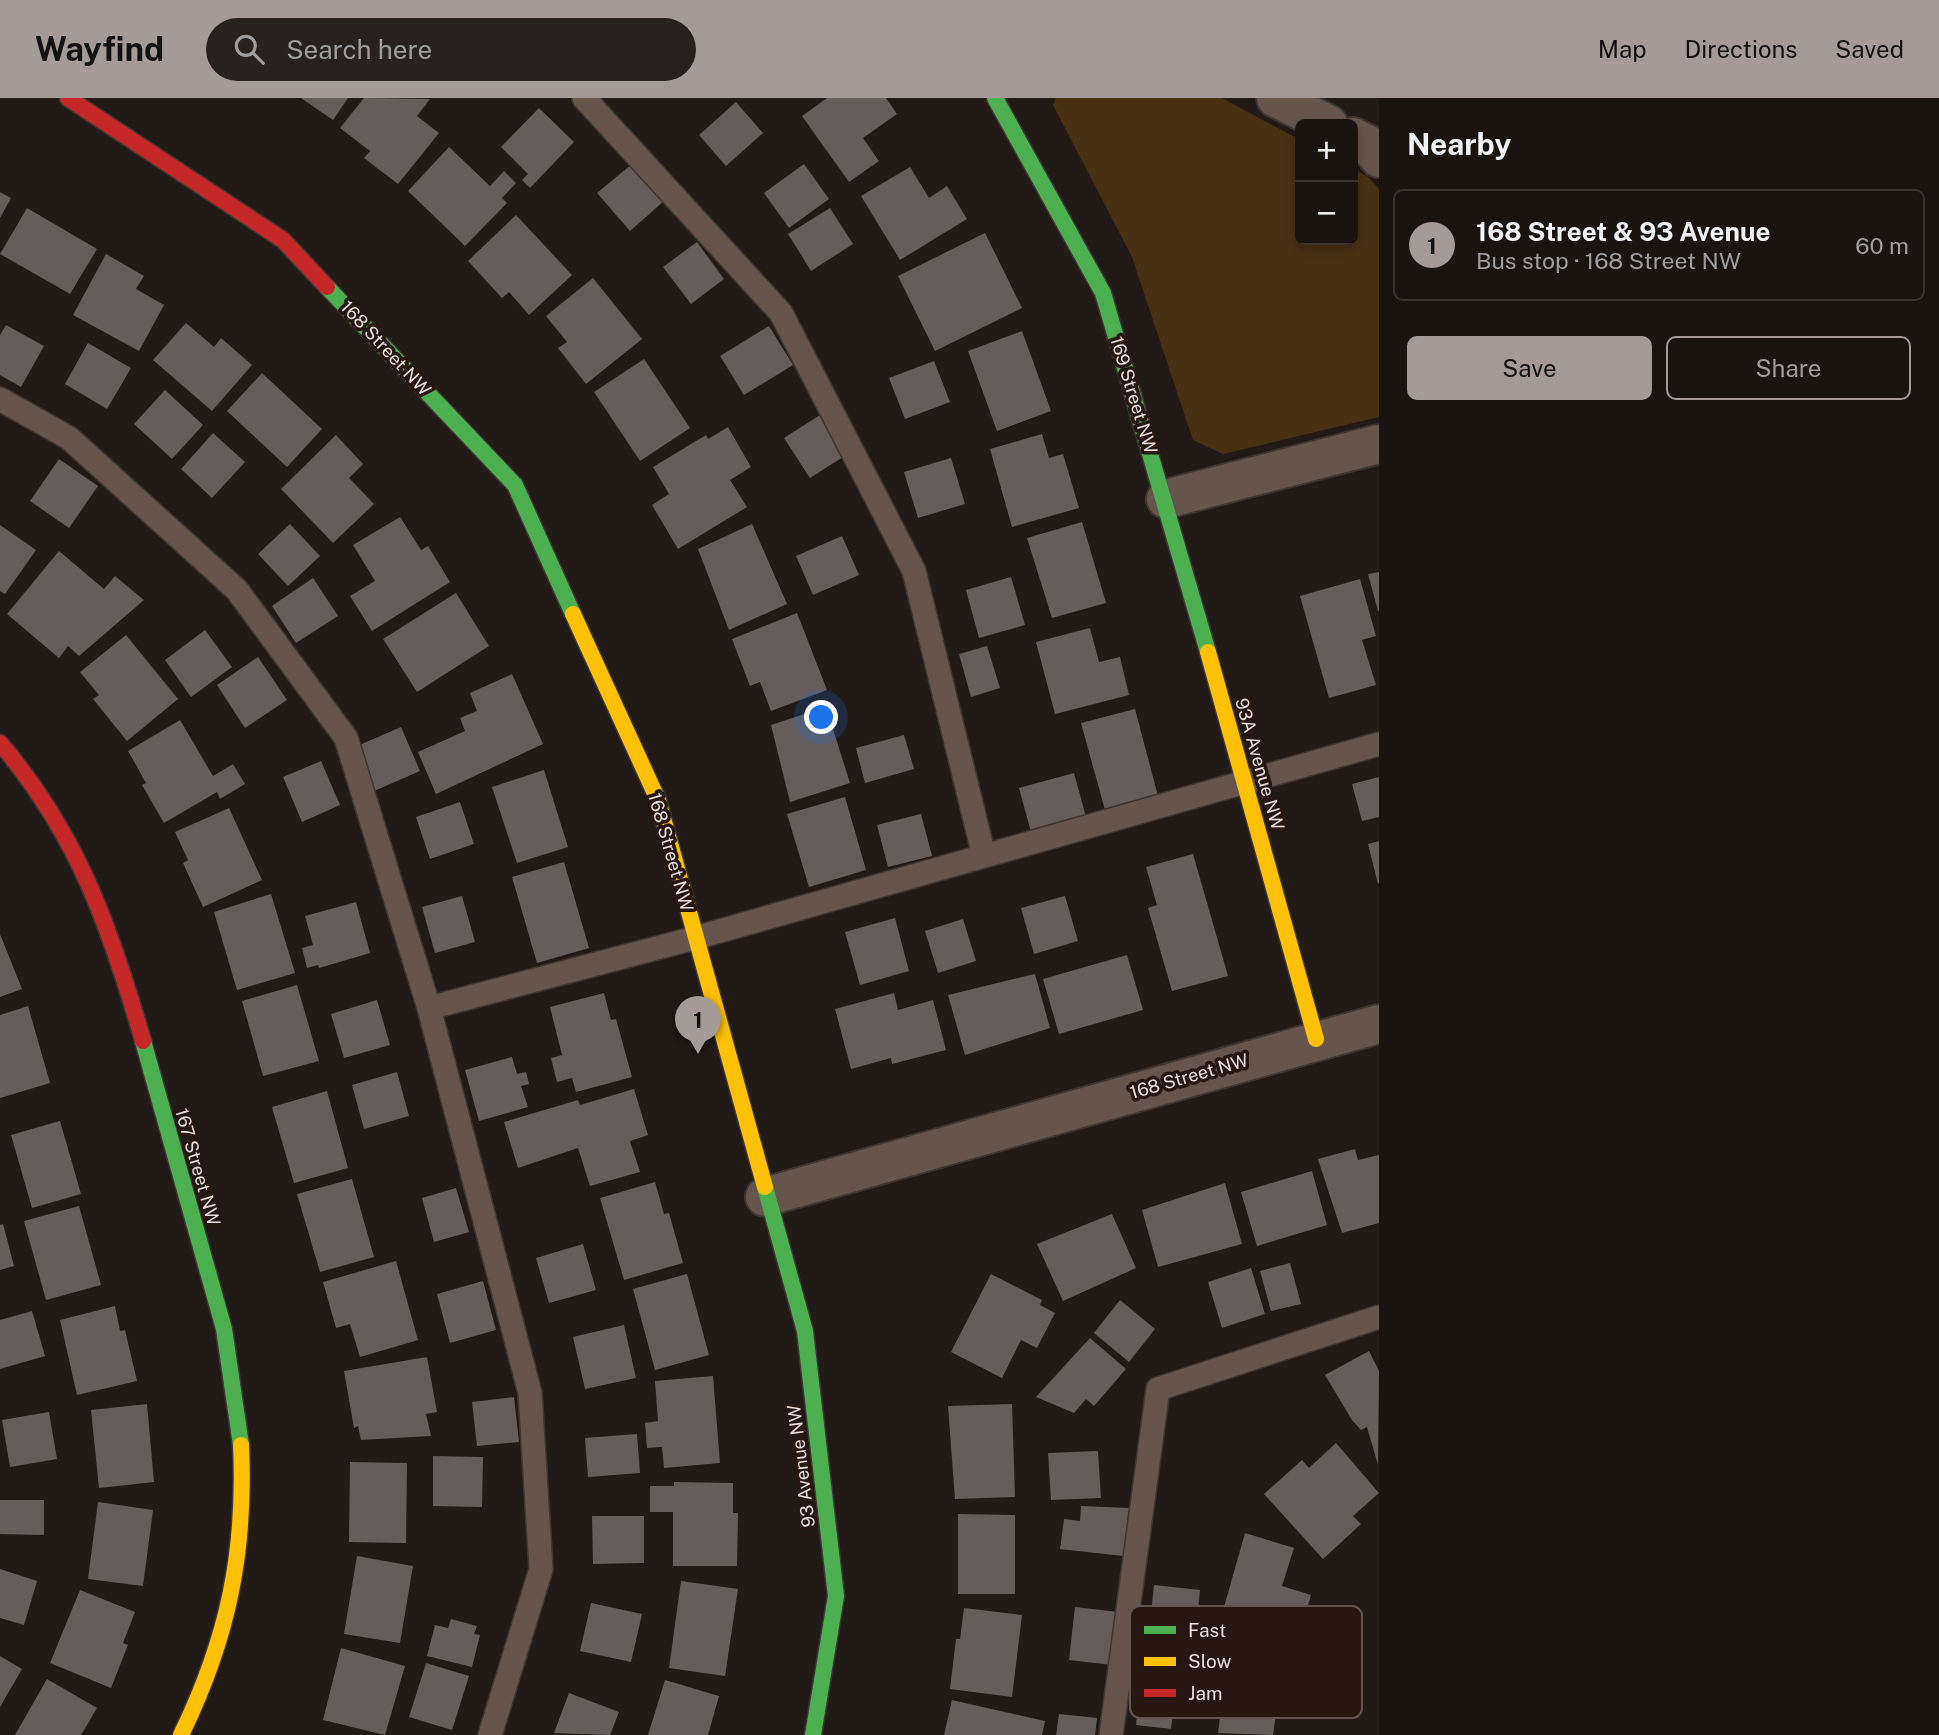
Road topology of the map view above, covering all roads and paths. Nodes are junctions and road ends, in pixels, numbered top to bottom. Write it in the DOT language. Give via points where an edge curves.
graph roads {
  1 [pos="584,98"];
  2 [pos="995,98"];
  3 [pos="1276,98"];
  4 [pos="72,99"];
  5 [pos="1318,119"];
  6 [pos="1358,140"];
  7 [pos="1379,158"];
  8 [pos="0,399"];
  9 [pos="1379,444"];
  10 [pos="1166,499"];
  11 [pos="0,743"];
  12 [pos="1379,744"];
  13 [pos="1244,782"];
  14 [pos="984,856"];
  15 [pos="695,938"];
  16 [pos="429,1008"];
  17 [pos="1379,1024"];
  18 [pos="1316,1039"];
  19 [pos="765,1197"];
  20 [pos="1379,1317"];
  21 [pos="181,1735"];
  22 [pos="490,1735"];
  23 [pos="813,1735"];
  24 [pos="1111,1735"];
  1 -- 14 [label="lane" via="781,313 914,571"];
  2 -- 10 [label="street, 169 Street NW" via="1103,293"];
  3 -- 5 [label="street"];
  4 -- 15 [label="street, 168 Street NW" via="283,240 515,485 658,800"];
  6 -- 7 [label="street"];
  8 -- 16 [label="lane" via="69,438 237,590 346,738"];
  9 -- 10 [label="street"];
  10 -- 13 [label="street, 93A Avenue NW"];
  11 -- 21 [label="street, 167 Street NW" via="43,796 77,851 108,923 237,1385 244,1483 236,1584 209,1675"];
  12 -- 13 [label="lane"];
  13 -- 14 [label="lane"];
  13 -- 18 [label="street, 93A Avenue NW"];
  14 -- 15 [label="lane"];
  15 -- 16 [label="lane"];
  15 -- 19 [label="street, 168 Street NW"];
  16 -- 22 [label="lane" via="530,1393 541,1569"];
  17 -- 18 [label="street, 168 Street NW"];
  18 -- 19 [label="street, 168 Street NW"];
  19 -- 23 [label="street, 93 Avenue NW" via="805,1331 836,1596"];
  20 -- 24 [label="lane" via="1158,1389"];
}
